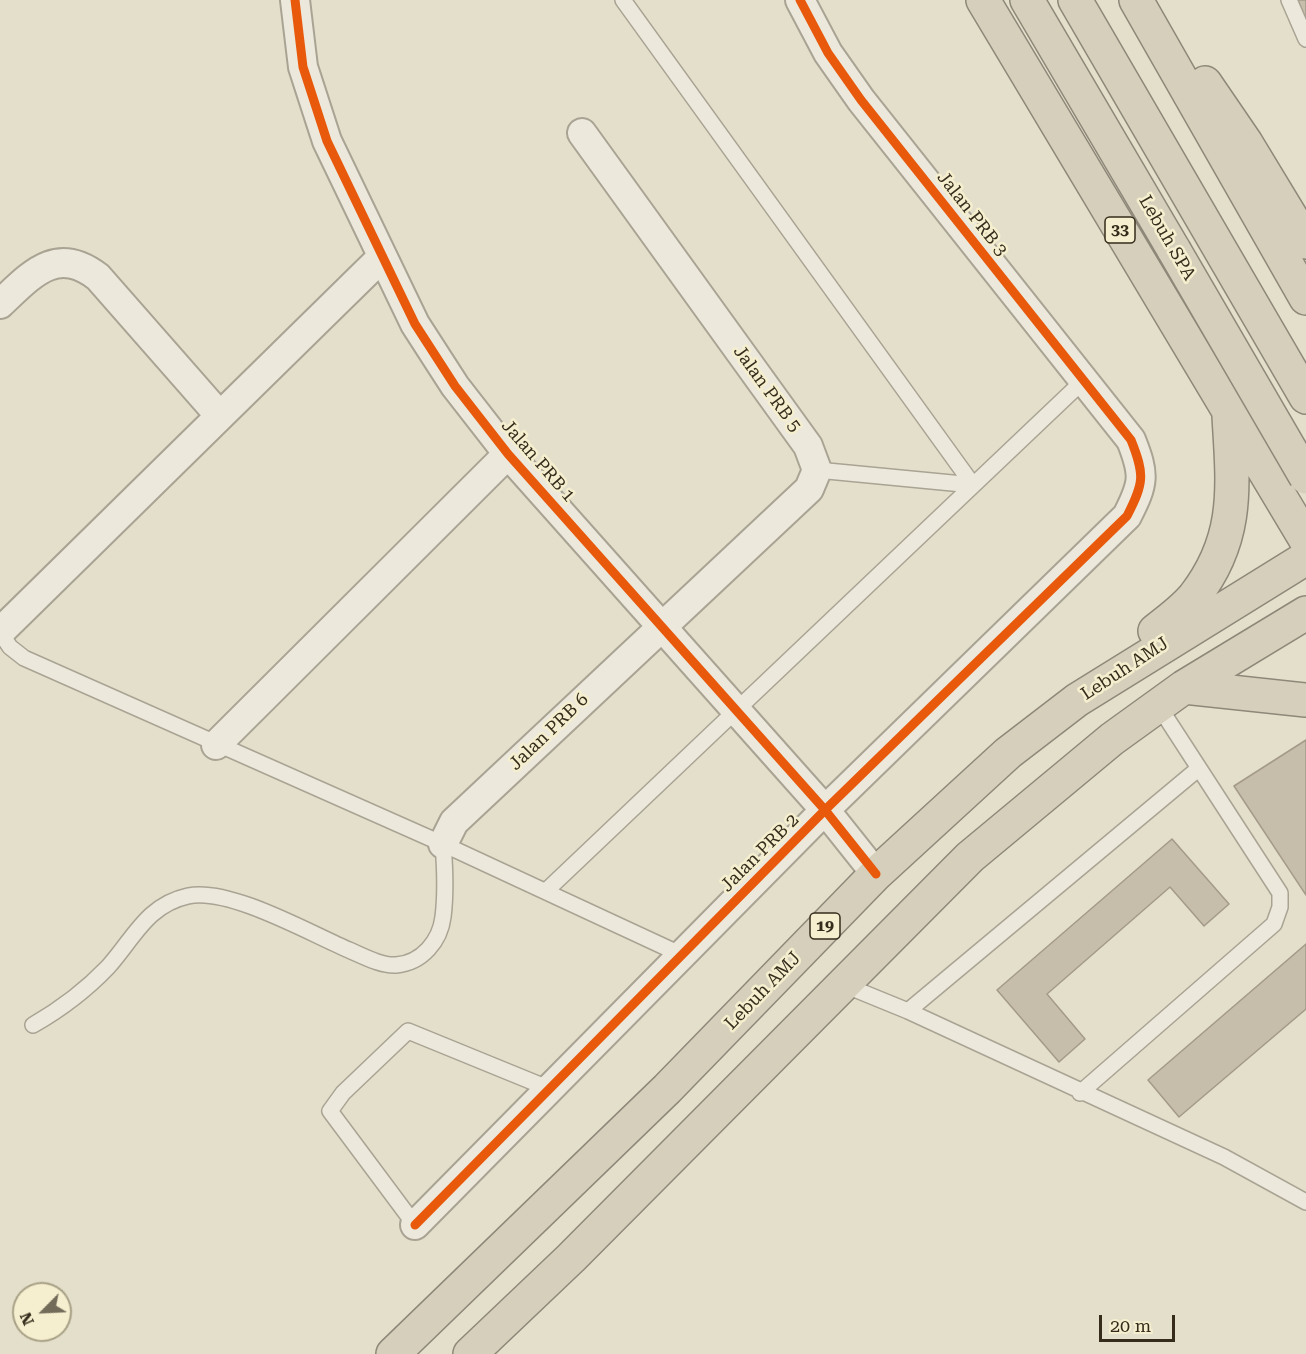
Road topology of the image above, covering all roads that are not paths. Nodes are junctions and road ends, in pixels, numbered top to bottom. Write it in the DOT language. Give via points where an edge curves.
graph roads {
  1 [pos="295,0"];
  2 [pos="623,0"];
  3 [pos="800,0"];
  4 [pos="983,0"];
  5 [pos="1028,0"];
  6 [pos="1075,0"];
  7 [pos="1136,0"];
  8 [pos="1148,0"];
  9 [pos="1289,0"];
  10 [pos="1306,39"];
  11 [pos="582,133"];
  12 [pos="1306,242"];
  13 [pos="381,258"];
  14 [pos="1306,298"];
  15 [pos="0,304"];
  16 [pos="1083,381"];
  17 [pos="1306,398"];
  18 [pos="1228,411"];
  19 [pos="220,416"];
  20 [pos="1131,441"];
  21 [pos="508,454"];
  22 [pos="1257,459"];
  23 [pos="817,470"];
  24 [pos="1306,475"];
  25 [pos="973,485"];
  26 [pos="1306,540"];
  27 [pos="1306,558"];
  28 [pos="1306,612"];
  29 [pos="662,624"];
  30 [pos="0,632"];
  31 [pos="1184,687"];
  32 [pos="1077,700"];
  33 [pos="1306,700"];
  34 [pos="1158,705"];
  35 [pos="737,710"];
  36 [pos="216,744"];
  37 [pos="1198,770"];
  38 [pos="825,810"];
  39 [pos="443,844"];
  40 [pos="876,874"];
  41 [pos="546,891"];
  42 [pos="682,955"];
  43 [pos="842,984"];
  44 [pos="908,1011"];
  45 [pos="33,1025"];
  46 [pos="550,1089"];
  47 [pos="1080,1093"];
  48 [pos="1306,1202"];
  49 [pos="415,1225"];
  50 [pos="393,1354"];
  51 [pos="470,1354"];
  1 -- 13 [label="street, Jalan PRB 1" via="303,66 312,100"];
  2 -- 25 [label="lane"];
  3 -- 16 [label="street, Jalan PRB 3" via="828,52 861,100"];
  4 -- 18 [label="highway, 33"];
  5 -- 24 [label="highway, Lebuh SPA / 33, bridge"];
  6 -- 17 [label="highway"];
  7 -- 14 [label="highway"];
  8 -- 12 [label="highway" via="1246,143"];
  9 -- 10 [label="lane"];
  11 -- 23 [label="street, Jalan PRB 5" via="808,446"];
  13 -- 19 [label="street"];
  13 -- 21 [label="street, Jalan PRB 1" via="415,324 455,386"];
  15 -- 19 [label="street" via="45,267 65,261 83,266 98,277"];
  16 -- 20 [label="street, Jalan PRB 3"];
  16 -- 25 [label="lane"];
  18 -- 22 [label="highway, 33"];
  18 -- 32 [label="highway" via="1233,497 1222,552 1193,598"];
  19 -- 30 [label="street"];
  20 -- 38 [label="street, Jalan PRB 2" via="1142,467 1139,492 1128,516"];
  21 -- 29 [label="street, Jalan PRB 1"];
  21 -- 36 [label="street"];
  22 -- 24 [label="highway" via="1292,475"];
  22 -- 26 [label="highway, 33"];
  23 -- 25 [label="lane"];
  23 -- 29 [label="street" via="809,489"];
  25 -- 35 [label="lane"];
  27 -- 32 [label="highway, Lebuh AMJ / 19"];
  28 -- 31 [label="highway"];
  29 -- 35 [label="street, Jalan PRB 1"];
  29 -- 39 [label="street, Jalan PRB 6" via="454,822"];
  30 -- 36 [label="lane" via="24,658"];
  31 -- 33 [label="highway"];
  31 -- 34 [label="highway"];
  32 -- 40 [label="highway, Lebuh AMJ / 19" via="1008,753"];
  34 -- 37 [label="lane"];
  34 -- 43 [label="highway" via="970,857"];
  35 -- 38 [label="street, Jalan PRB 1"];
  35 -- 41 [label="lane"];
  36 -- 39 [label="lane"];
  37 -- 44 [label="lane"];
  37 -- 47 [label="lane" via="1280,893 1274,924"];
  38 -- 40 [label="street, Jalan PRB 1"];
  38 -- 42 [label="street, Jalan PRB 2"];
  39 -- 41 [label="lane"];
  39 -- 45 [label="lane" via="443,919 433,946 415,959 396,965 372,960 246,905 216,895 190,896 155,910 83,992"];
  40 -- 50 [label="highway, Lebuh AMJ / 19" via="667,1089"];
  41 -- 42 [label="lane"];
  42 -- 46 [label="street, Jalan PRB 2"];
  43 -- 44 [label="lane"];
  43 -- 51 [label="highway" via="571,1258"];
  44 -- 47 [label="lane"];
  46 -- 49 [label="street, Jalan PRB 2"];
  46 -- 49 [label="lane" via="408,1031 343,1093 330,1111"];
  47 -- 48 [label="lane" via="1224,1157"];
}
